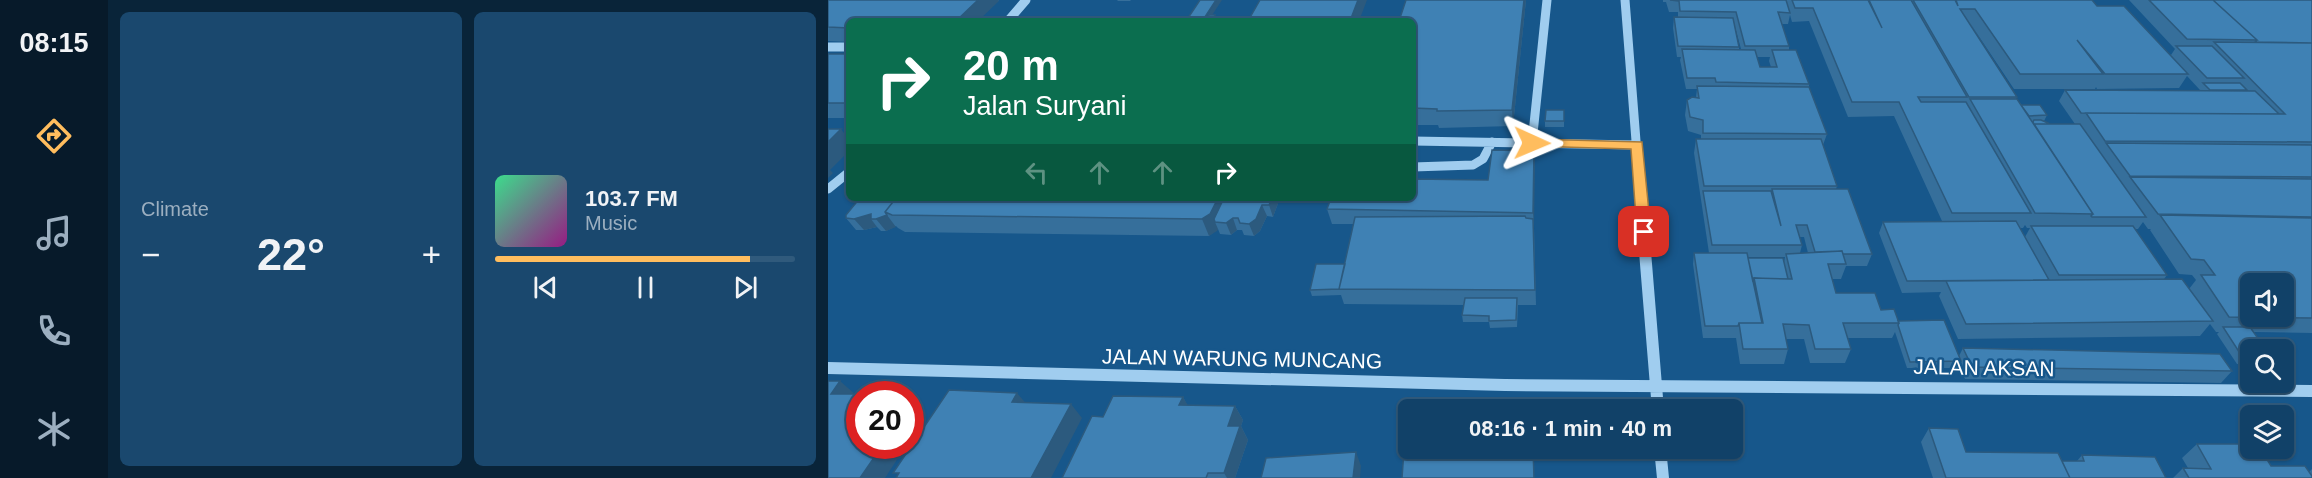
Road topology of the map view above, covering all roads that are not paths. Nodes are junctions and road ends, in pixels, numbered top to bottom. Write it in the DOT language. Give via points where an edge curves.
graph roads {
  1 [pos="1026,0"];
  2 [pos="1547,0"];
  3 [pos="1625,0"];
  4 [pos="1011,18"];
  5 [pos="828,47"];
  6 [pos="846,47"];
  7 [pos="1416,141"];
  8 [pos="1492,142"];
  9 [pos="1532,143"];
  10 [pos="1637,145"];
  11 [pos="1416,167"];
  12 [pos="846,174"];
  13 [pos="828,189"];
  14 [pos="828,368"];
  15 [pos="1656,385"];
  16 [pos="2312,391"];
  17 [pos="1657,399"];
  18 [pos="1661,459"];
  19 [pos="1663,478"];
  1 -- 4 [label="street"];
  2 -- 9 [label="street"];
  3 -- 10 [label="street"];
  5 -- 6 [label="street"];
  7 -- 8 [label="street"];
  8 -- 9 [label="street"];
  8 -- 11 [label="street" via="1483,159 1473,165"];
  9 -- 10 [label="street"];
  10 -- 15 [label="street"];
  12 -- 13 [label="street"];
  14 -- 15 [label="street, JALAN WARUNG MUNCANG" via="1505,385"];
  15 -- 16 [label="street, JALAN AKSAN"];
  15 -- 17 [label="street"];
  18 -- 19 [label="street"];
}
